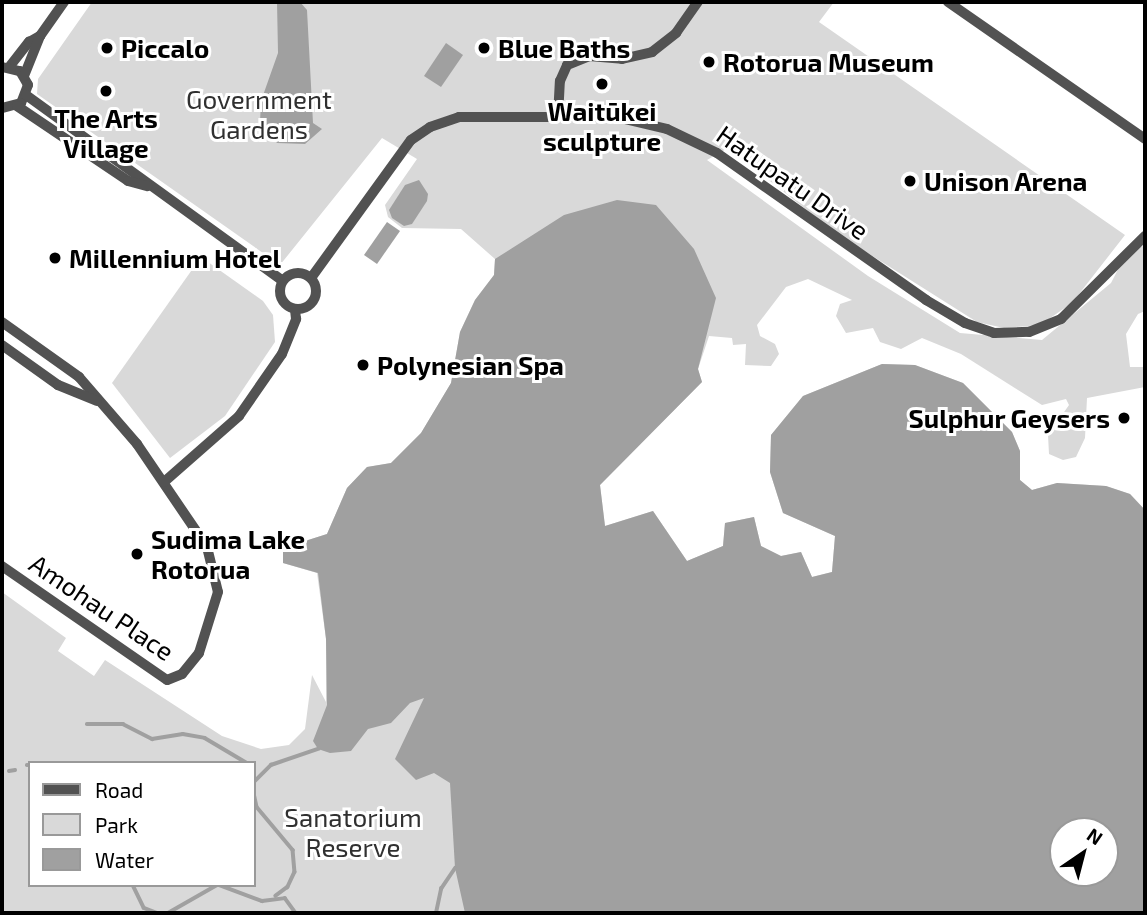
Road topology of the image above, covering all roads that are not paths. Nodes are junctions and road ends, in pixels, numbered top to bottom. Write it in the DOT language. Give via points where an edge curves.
graph roads {
  1 [pos="64,2"];
  2 [pos="698,2"];
  3 [pos="948,2"];
  4 [pos="40,36"];
  5 [pos="6,66"];
  6 [pos="24,76"];
  7 [pos="26,95"];
  8 [pos="18,106"];
  9 [pos="2,108"];
  10 [pos="558,117"];
  11 [pos="1145,139"];
  12 [pos="147,186"];
  13 [pos="1145,236"];
  14 [pos="311,278"];
  15 [pos="283,281"];
  16 [pos="295,309"];
  17 [pos="2,322"];
  18 [pos="2,345"];
  19 [pos="100,402"];
  20 [pos="164,482"];
  21 [pos="2,566"];
  1 -- 4 [label="street"];
  2 -- 10 [label="street" via="676,33 652,52 622,59 589,56 567,65 560,81"];
  3 -- 11 [label="street"];
  4 -- 5 [label="street"];
  4 -- 6 [label="street"];
  5 -- 6 [label="street"];
  6 -- 7 [label="street"];
  7 -- 8 [label="street"];
  7 -- 12 [label="street" via="134,171"];
  8 -- 9 [label="street"];
  8 -- 12 [label="street" via="128,181"];
  10 -- 13 [label="street, Hatupatu Drive" via="637,120 707,148 893,280 965,323 993,333 1029,332 1061,319"];
  10 -- 14 [label="street, Hatupatu Drive" via="460,117 424,130 405,148"];
  12 -- 15 [label="street"];
  14 -- 15 [label="street" via="296,273"];
  14 -- 16 [label="street" via="316,289 314,301"];
  15 -- 16 [label="street" via="281,297"];
  16 -- 20 [label="street" via="296,319 282,354 239,416"];
  17 -- 19 [label="street" via="70,370"];
  18 -- 19 [label="street" via="58,385"];
  19 -- 20 [label="street"];
  20 -- 21 [label="street, Amohau Place" via="201,536 214,564 218,592 206,637 187,669 167,680"];
}
